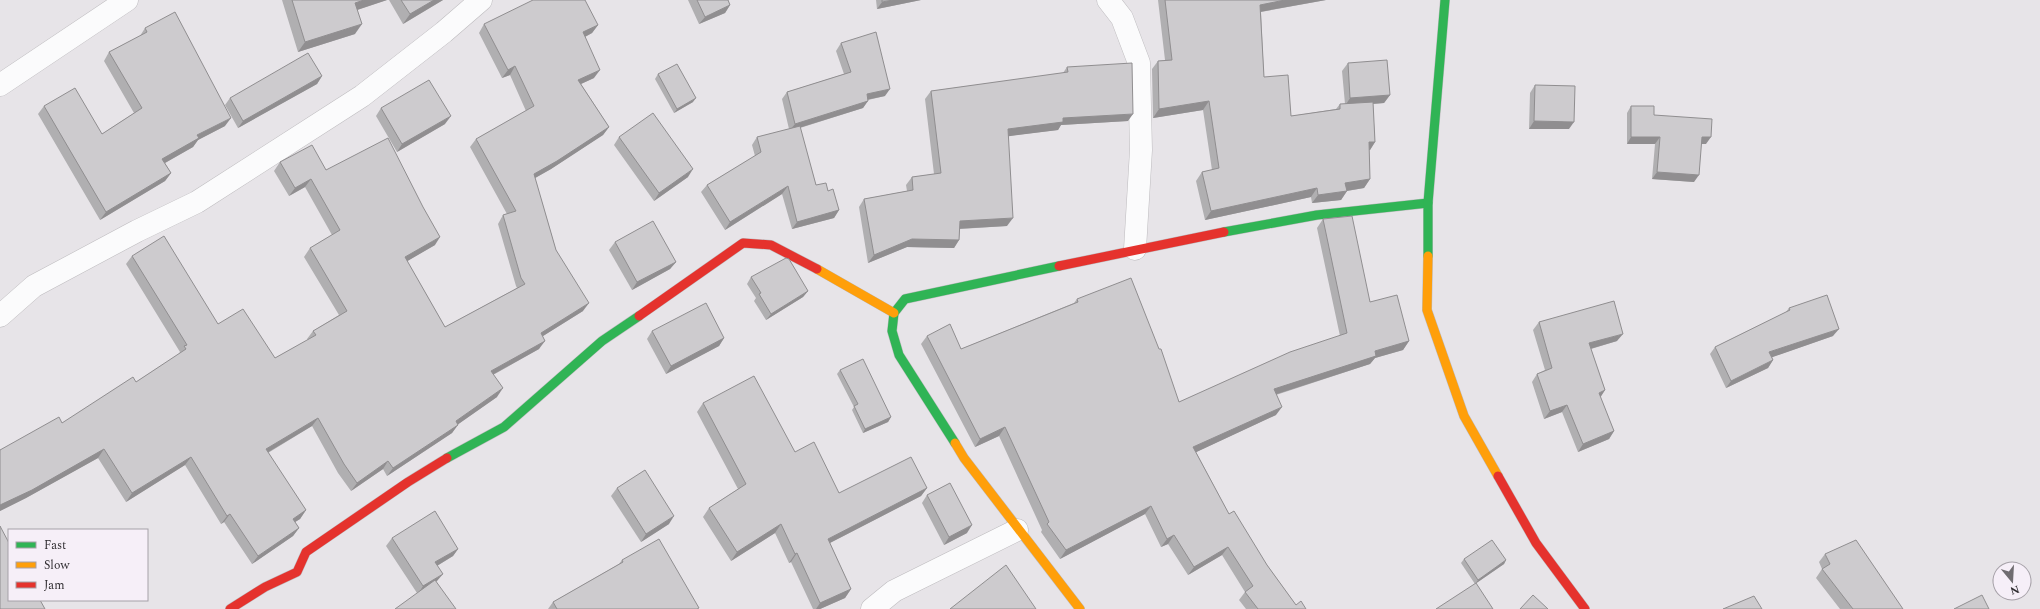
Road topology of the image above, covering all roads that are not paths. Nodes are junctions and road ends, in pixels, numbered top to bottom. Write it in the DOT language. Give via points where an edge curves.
graph roads {
  1 [pos="127,0"];
  2 [pos="481,0"];
  3 [pos="1108,0"];
  4 [pos="1445,0"];
  5 [pos="0,85"];
  6 [pos="1428,203"];
  7 [pos="1135,249"];
  8 [pos="894,313"];
  9 [pos="0,316"];
  10 [pos="1017,530"];
  11 [pos="230,609"];
  12 [pos="872,609"];
  13 [pos="1080,609"];
  14 [pos="1585,609"];
  1 -- 5 [label="street"];
  2 -- 9 [label="street" via="362,96 197,202 34,286"];
  3 -- 7 [label="street" via="1122,18 1139,63 1141,150"];
  4 -- 6 [label="street"];
  6 -- 7 [label="street" via="1317,215"];
  6 -- 14 [label="street" via="1427,310 1464,416 1536,543"];
  7 -- 8 [label="street" via="905,298"];
  8 -- 10 [label="street" via="892,331 899,355 964,458"];
  8 -- 11 [label="street" via="824,272 771,245 743,243 602,341 504,427 408,482 306,552 297,572 265,587"];
  10 -- 12 [label="street" via="894,591"];
  10 -- 13 [label="street"];
}
